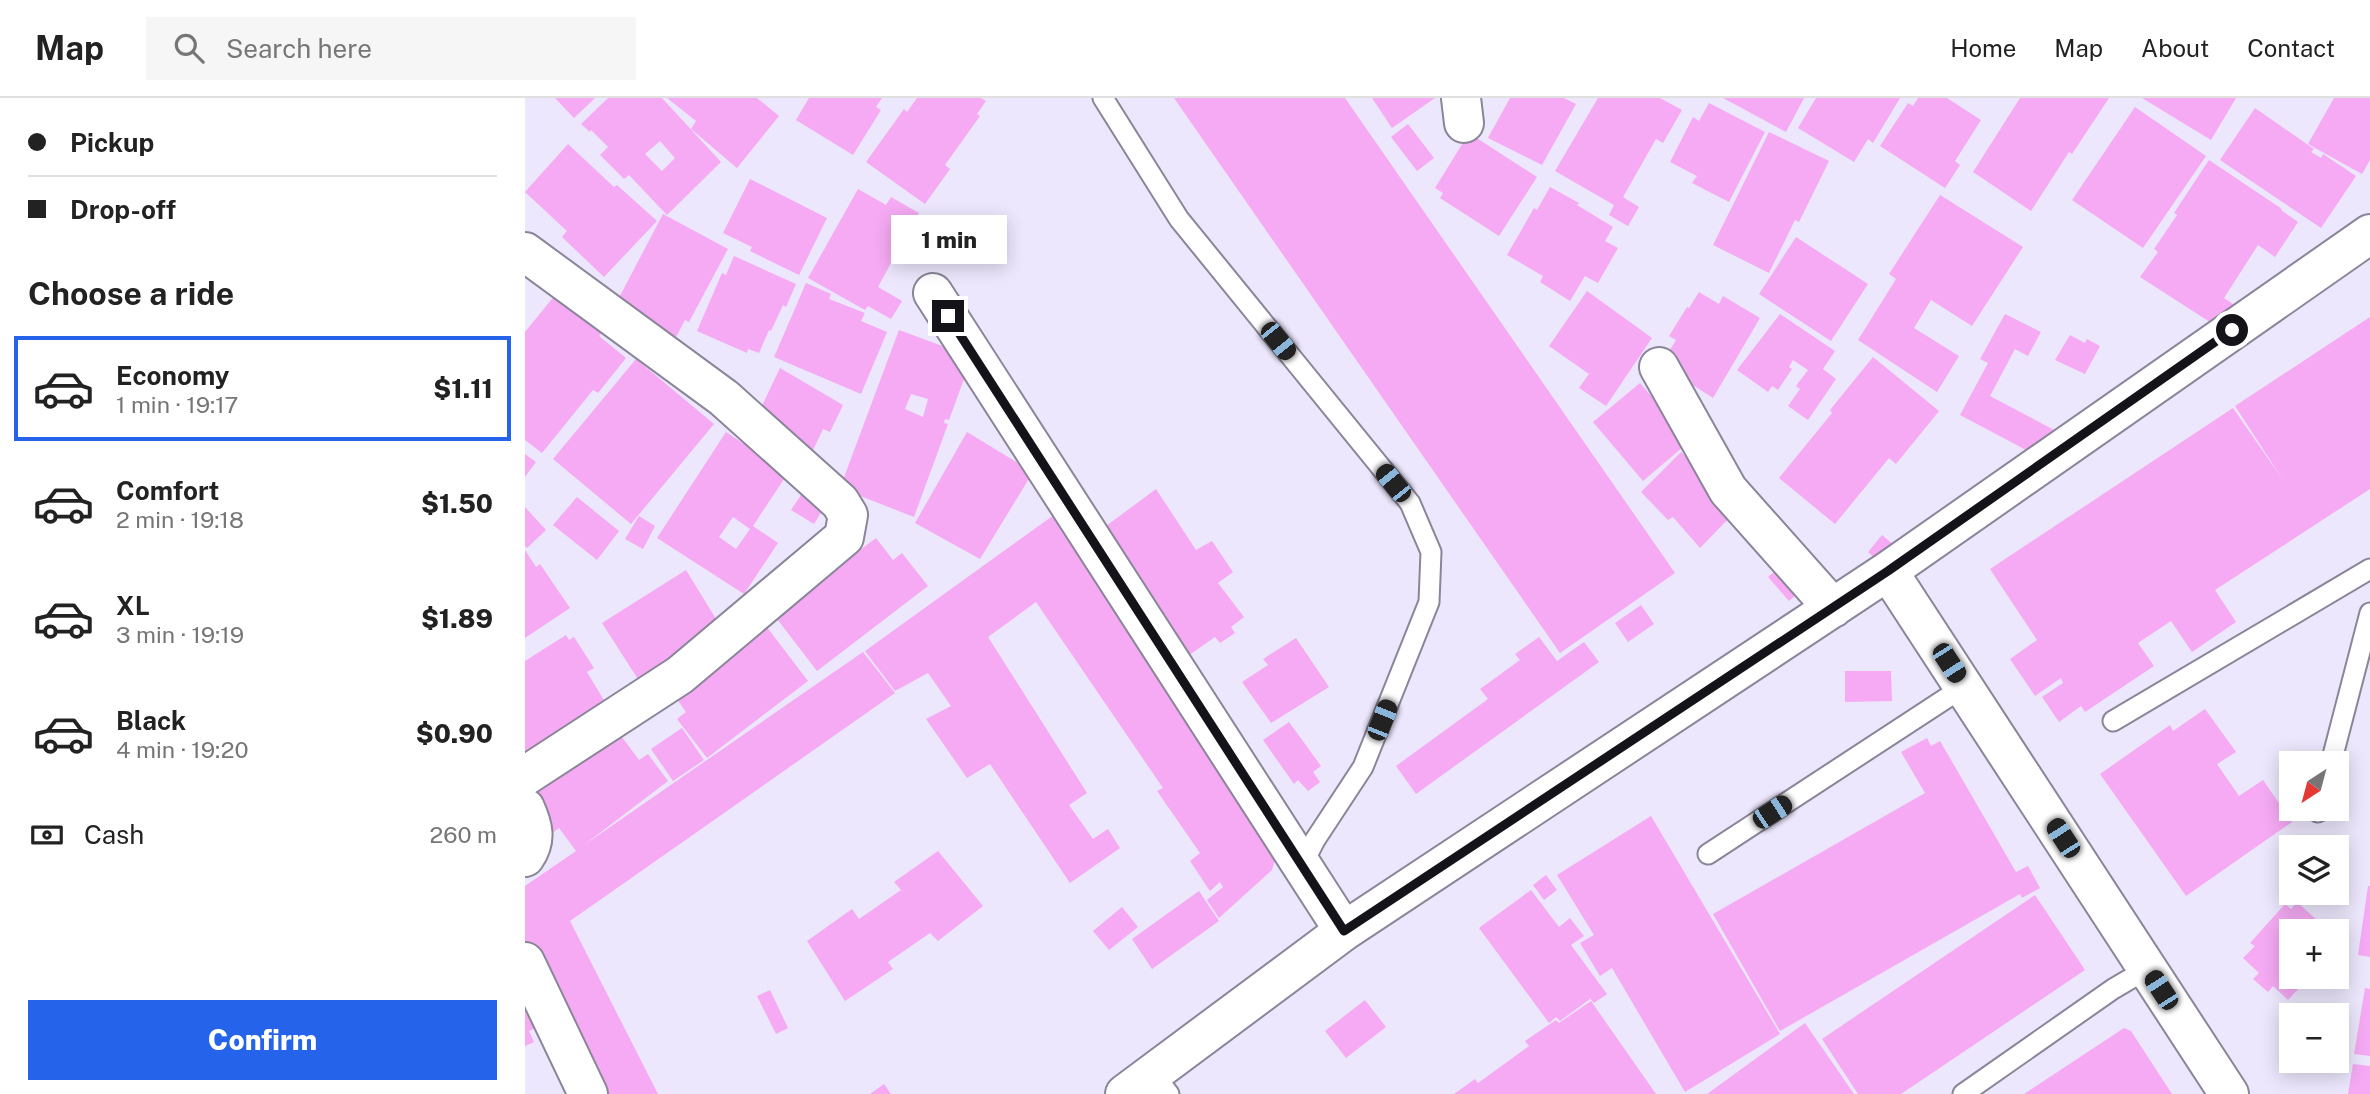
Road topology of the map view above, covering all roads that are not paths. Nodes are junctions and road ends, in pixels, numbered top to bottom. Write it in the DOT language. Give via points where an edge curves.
graph roads {
  1 [pos="1103,98"];
  2 [pos="2370,234"];
  3 [pos="525,252"];
  4 [pos="933,293"];
  5 [pos="1659,367"];
  6 [pos="2370,569"];
  7 [pos="1888,571"];
  8 [pos="1833,608"];
  9 [pos="2370,613"];
  10 [pos="1965,686"];
  11 [pos="2113,721"];
  12 [pos="2334,751"];
  13 [pos="525,776"];
  14 [pos="525,808"];
  15 [pos="1708,854"];
  16 [pos="525,857"];
  17 [pos="1302,865"];
  18 [pos="1344,931"];
  19 [pos="525,962"];
  20 [pos="2147,969"];
  21 [pos="1149,1087"];
  22 [pos="588,1094"];
  23 [pos="1963,1094"];
  24 [pos="2229,1094"];
  1 -- 17 [label="lane" via="1179,219 1410,503 1431,552 1429,602 1363,767"];
  2 -- 7 [label="street"];
  3 -- 13 [label="street" via="724,398 848,514 844,537 680,675"];
  4 -- 17 [label="street"];
  5 -- 8 [label="street" via="1728,490"];
  6 -- 11 [label="lane"];
  7 -- 8 [label="street"];
  7 -- 10 [label="street"];
  8 -- 18 [label="street"];
  9 -- 12 [label="lane"];
  10 -- 15 [label="lane"];
  10 -- 20 [label="street"];
  14 -- 16 [label="street" via="534,831"];
  17 -- 18 [label="street"];
  18 -- 21 [label="street"];
  19 -- 22 [label="street"];
  20 -- 23 [label="lane"];
  20 -- 24 [label="street"];
}
